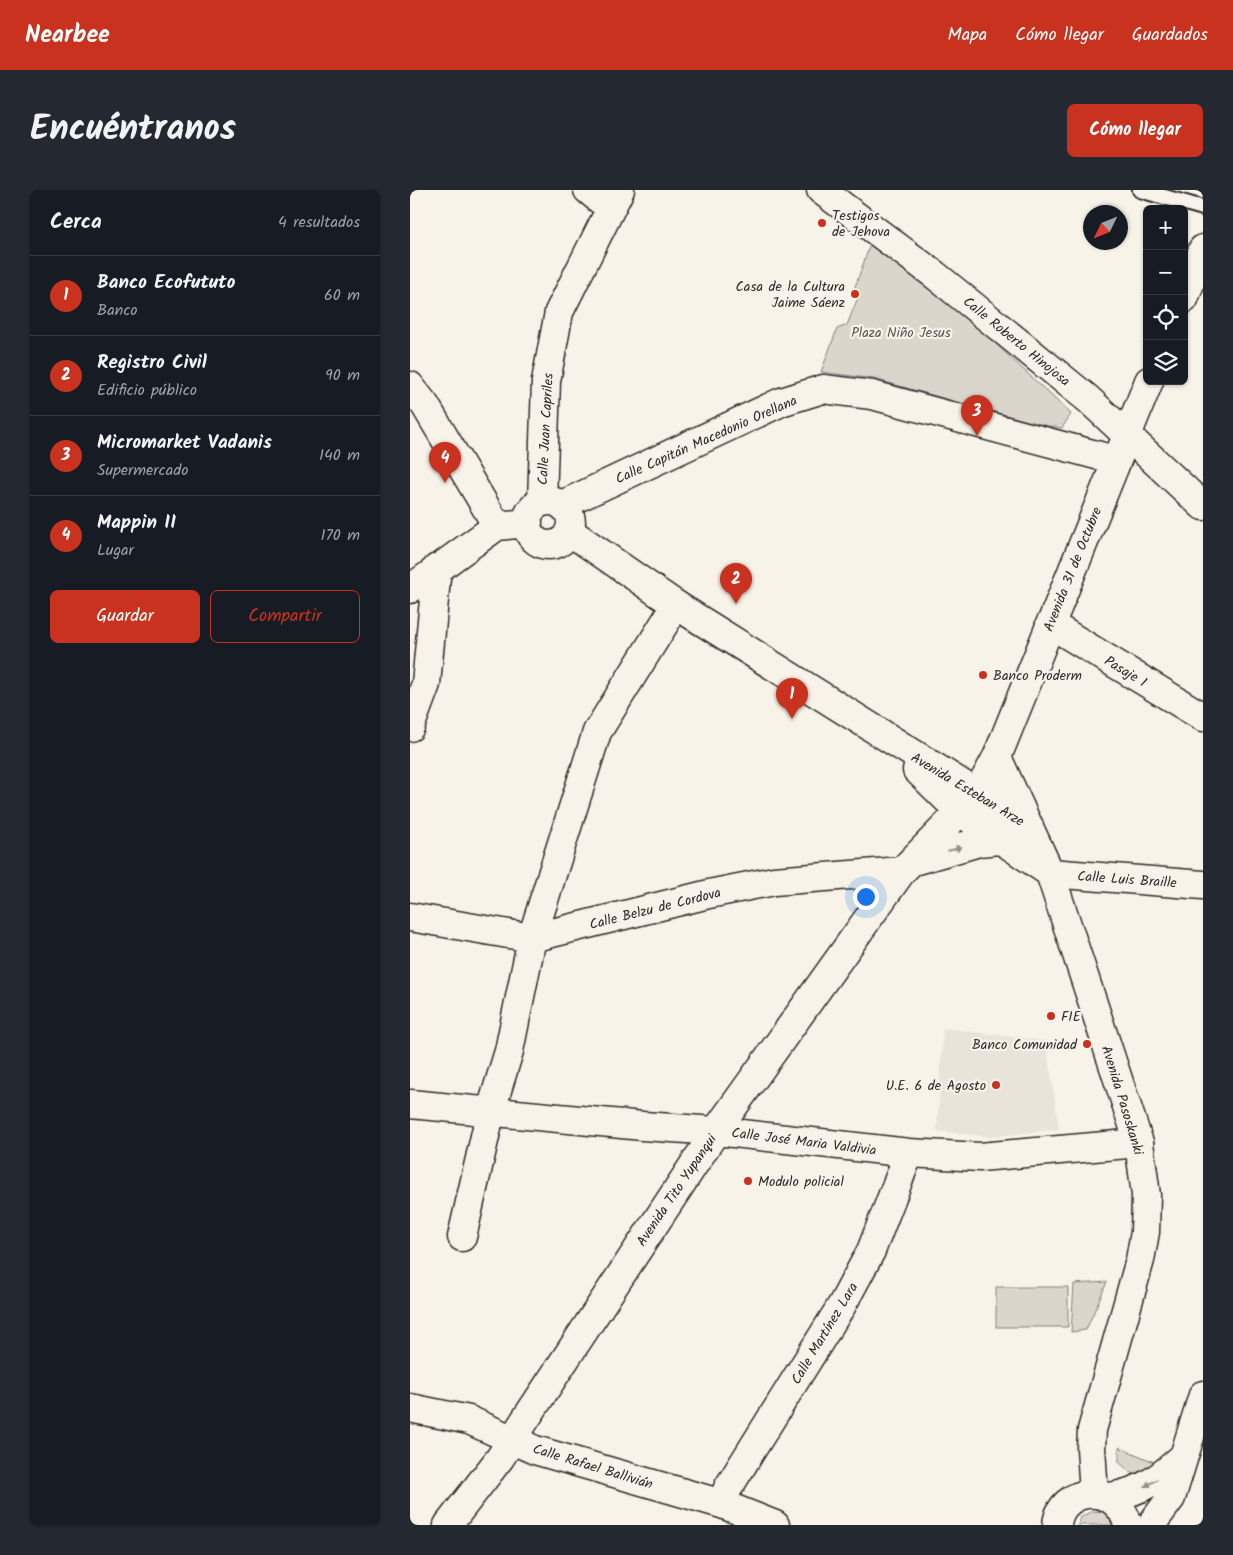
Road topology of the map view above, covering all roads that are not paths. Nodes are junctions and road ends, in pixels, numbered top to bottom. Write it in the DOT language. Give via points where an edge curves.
graph roads {
  1 [pos="588,190"];
  2 [pos="821,190"];
  3 [pos="1140,190"];
  4 [pos="615,199"];
  5 [pos="1203,208"];
  6 [pos="1203,249"];
  7 [pos="1186,295"];
  8 [pos="1147,385"];
  9 [pos="410,386"];
  10 [pos="420,417"];
  11 [pos="1126,435"];
  12 [pos="1115,460"];
  13 [pos="1203,506"];
  14 [pos="550,516"];
  15 [pos="497,526"];
  16 [pos="437,568"];
  17 [pos="410,589"];
  18 [pos="676,606"];
  19 [pos="1050,624"];
  20 [pos="1203,717"];
  21 [pos="410,727"];
  22 [pos="996,757"];
  23 [pos="968,803"];
  24 [pos="1029,826"];
  25 [pos="999,840"];
  26 [pos="907,866"];
  27 [pos="1050,873"];
  28 [pos="1203,885"];
  29 [pos="410,917"];
  30 [pos="532,938"];
  31 [pos="410,1104"];
  32 [pos="491,1110"];
  33 [pos="716,1131"];
  34 [pos="1138,1142"];
  35 [pos="909,1153"];
  36 [pos="462,1236"];
  37 [pos="1203,1395"];
  38 [pos="410,1408"];
  39 [pos="512,1439"];
  40 [pos="1184,1456"];
  41 [pos="1092,1497"];
  42 [pos="722,1504"];
  43 [pos="448,1525"];
  44 [pos="776,1525"];
  45 [pos="1057,1525"];
  46 [pos="1128,1525"];
  47 [pos="1151,1525"];
  1 -- 4 [label="street"];
  2 -- 11 [label="street, Calle Roberto Hinojosa" via="995,322 1088,398"];
  3 -- 5 [label="lane"];
  4 -- 14 [label="street, Calle Juan Capriles" via="559,312 546,381"];
  6 -- 7 [label="street"];
  8 -- 11 [label="street, Avenida 31 de Octubre"];
  9 -- 10 [label="street"];
  10 -- 15 [label="street"];
  11 -- 12 [label="street, Avenida 31 de Octubre"];
  11 -- 13 [label="street, Calle Roberto Hinojosa"];
  12 -- 14 [label="street, Calle Capitán Macedonio Orellana" via="872,395 823,389 781,402"];
  12 -- 19 [label="street, Avenida 31 de Octubre"];
  14 -- 15 [label="street"];
  14 -- 18 [label="street, Avenida Esteban Arze"];
  15 -- 16 [label="street"];
  16 -- 17 [label="street"];
  16 -- 21 [label="street" via="426,684"];
  18 -- 23 [label="street, Avenida Esteban Arze" via="880,735"];
  18 -- 30 [label="street" via="597,732"];
  19 -- 20 [label="street, Pasaje 1"];
  19 -- 22 [label="street, Avenida 31 de Octubre"];
  22 -- 23 [label="street, Avenida 31 de Octubre"];
  22 -- 24 [label="street"];
  23 -- 24 [label="street, Avenida Esteban Arze"];
  23 -- 25 [label="street, Avenida Esteban Arze"];
  23 -- 26 [label="street, Avenida Tito Yupanqui"];
  24 -- 27 [label="street, Avenida Esteban Arze"];
  26 -- 25 [label="street, one-way" via="978,842"];
  25 -- 27 [label="street, Avenida Esteban Arze"];
  26 -- 30 [label="street, Calle Belzu de Cordova" via="774,881"];
  26 -- 33 [label="street, Avenida Tito Yupanqui"];
  27 -- 28 [label="street, Calle Luis Braille"];
  27 -- 34 [label="street, Avenida Pasoskanki"];
  29 -- 30 [label="street, Calle Belzu de Cordova"];
  30 -- 32 [label="street" via="509,1051"];
  31 -- 32 [label="street, Calle José Maria Valdivia"];
  32 -- 33 [label="street, Calle José Maria Valdivia"];
  32 -- 36 [label="street"];
  33 -- 35 [label="street, Calle José Maria Valdivia"];
  33 -- 39 [label="street, Avenida Tito Yupanqui"];
  34 -- 35 [label="street, Calle José Maria Valdivia" via="980,1157"];
  34 -- 41 [label="street, Avenida Pasoskanki" via="1146,1195 1145,1232 1092,1430"];
  35 -- 42 [label="street, Calle Martínez Lara" via="871,1251 842,1305 728,1488"];
  37 -- 40 [label="street"];
  38 -- 39 [label="street, Calle Rafael Ballivián" via="469,1420"];
  39 -- 42 [label="street, Calle Rafael Ballivián" via="535,1450"];
  39 -- 43 [label="street, Avenida Tito Yupanqui"];
  40 -- 41 [label="street, one-way" via="1154,1482 1132,1493"];
  40 -- 47 [label="street" via="1171,1498"];
  41 -- 45 [label="street" via="1062,1510"];
  41 -- 46 [label="street" via="1119,1505"];
  42 -- 44 [label="street, Calle Rafael Ballivián"];
}
